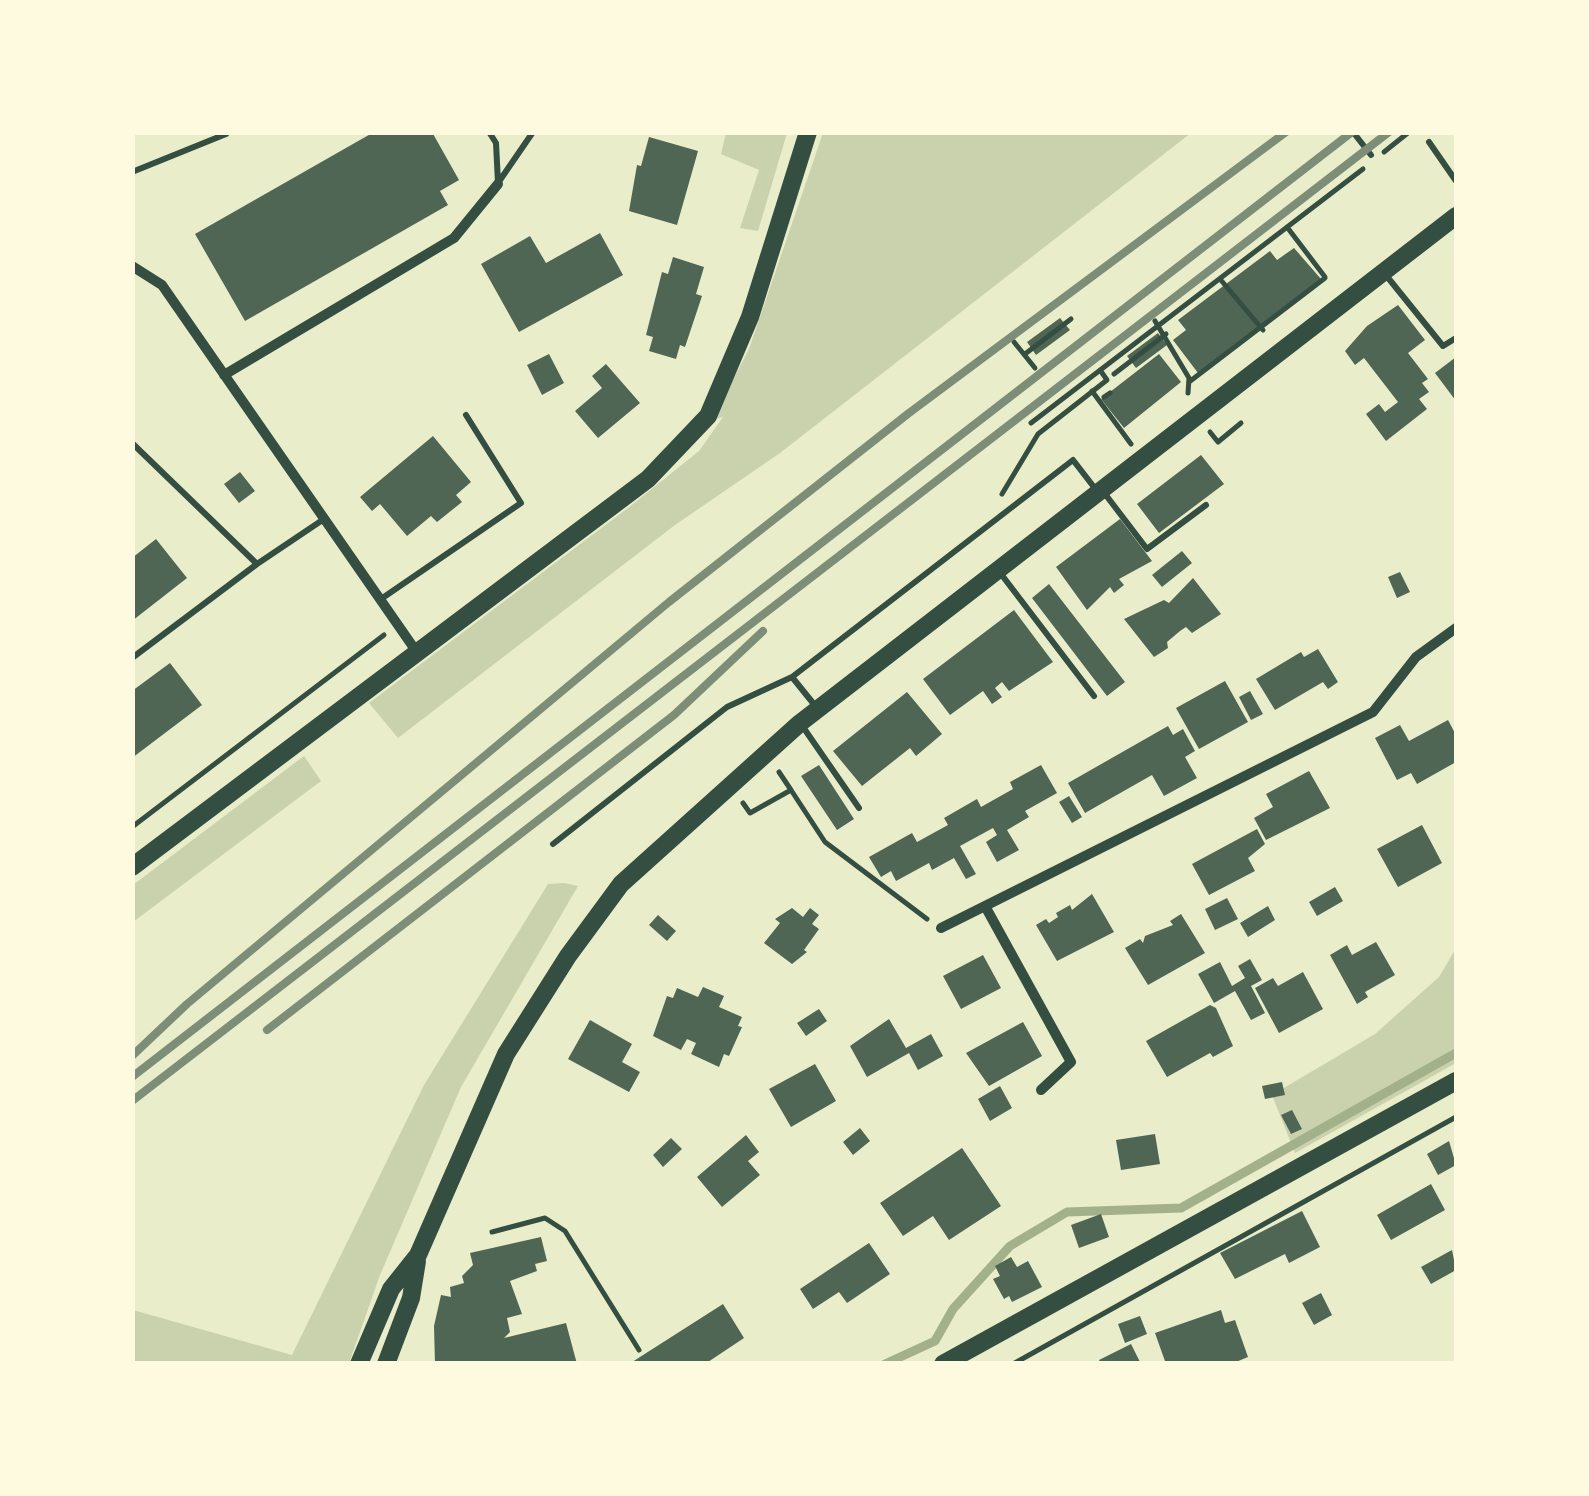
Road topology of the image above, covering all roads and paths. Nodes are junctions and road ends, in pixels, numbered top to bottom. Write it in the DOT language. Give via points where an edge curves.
graph roads {
  1 [pos="489,132"];
  2 [pos="533,132"];
  3 [pos="808,132"];
  4 [pos="1353,132"];
  5 [pos="1410,132"];
  6 [pos="226,134"];
  7 [pos="1429,142"];
  8 [pos="1371,156"];
  9 [pos="132,172"];
  10 [pos="1456,180"];
  11 [pos="498,184"];
  12 [pos="1456,216"];
  13 [pos="1287,227"];
  14 [pos="132,266"];
  15 [pos="1384,273"];
  16 [pos="1325,278"];
  17 [pos="1220,279"];
  18 [pos="1345,304"];
  19 [pos="1071,319"];
  20 [pos="1157,323"];
  21 [pos="1263,331"];
  22 [pos="1166,334"];
  23 [pos="1456,338"];
  24 [pos="1014,342"];
  25 [pos="1170,342"];
  26 [pos="1024,354"];
  27 [pos="1036,368"];
  28 [pos="1100,370"];
  29 [pos="224,375"];
  30 [pos="1107,380"];
  31 [pos="1189,382"];
  32 [pos="1098,386"];
  33 [pos="1092,392"];
  34 [pos="1106,394"];
  35 [pos="466,414"];
  36 [pos="1038,434"];
  37 [pos="132,443"];
  38 [pos="1142,459"];
  39 [pos="1100,490"];
  40 [pos="1206,506"];
  41 [pos="1006,512"];
  42 [pos="324,519"];
  43 [pos="257,564"];
  44 [pos="998,570"];
  45 [pos="380,600"];
  46 [pos="398,624"];
  47 [pos="1456,628"];
  48 [pos="416,651"];
  49 [pos="132,658"];
  50 [pos="792,677"];
  51 [pos="1094,696"];
  52 [pos="818,710"];
  53 [pos="800,724"];
  54 [pos="728,785"];
  55 [pos="859,808"];
  56 [pos="132,827"];
  57 [pos="553,844"];
  58 [pos="132,867"];
  59 [pos="985,906"];
  60 [pos="941,928"];
  61 [pos="1456,1082"];
  62 [pos="1041,1090"];
  63 [pos="1456,1117"];
  64 [pos="492,1232"];
  65 [pos="418,1255"];
  66 [pos="639,1350"];
  67 [pos="359,1364"];
  68 [pos="386,1364"];
  69 [pos="943,1364"];
  70 [pos="1013,1364"];
  1 -- 11 [label="lane" via="496,143"];
  2 -- 11 [label="lane"];
  3 -- 48 [label="main road" via="750,316 708,416 648,479"];
  4 -- 8 [label="lane"];
  5 -- 13 [label="path"];
  6 -- 9 [label="lane"];
  7 -- 10 [label="lane"];
  11 -- 29 [label="street" via="454,238"];
  12 -- 15 [label="main road"];
  13 -- 16 [label="path"];
  13 -- 17 [label="path"];
  14 -- 29 [label="street" via="162,285"];
  15 -- 18 [label="main road"];
  15 -- 23 [label="lane" via="1443,346"];
  16 -- 18 [label="path"];
  16 -- 21 [label="path"];
  17 -- 20 [label="path"];
  17 -- 21 [label="path"];
  18 -- 38 [label="main road"];
  19 -- 26 [label="path"];
  20 -- 22 [label="path"];
  20 -- 28 [label="path"];
  21 -- 31 [label="path"];
  22 -- 25 [label="path"];
  22 -- 30 [label="path"];
  24 -- 26 [label="path"];
  26 -- 27 [label="path"];
  28 -- 30 [label="path"];
  28 -- 36 [label="path" via="1030,420"];
  29 -- 42 [label="street"];
  30 -- 32 [label="path"];
  32 -- 33 [label="path"];
  32 -- 34 [label="path"];
  33 -- 36 [label="path"];
  33 -- 38 [label="path"];
  35 -- 45 [label="lane" via="521,503"];
  36 -- 41 [label="path" via="1001,491"];
  37 -- 43 [label="lane"];
  38 -- 39 [label="main road"];
  39 -- 40 [label="lane" via="1146,549"];
  39 -- 41 [label="lane" via="1074,460"];
  39 -- 44 [label="main road"];
  41 -- 50 [label="lane"];
  42 -- 43 [label="lane"];
  42 -- 45 [label="street"];
  43 -- 49 [label="lane"];
  44 -- 51 [label="lane"];
  44 -- 52 [label="main road"];
  45 -- 46 [label="street"];
  46 -- 48 [label="street"];
  46 -- 56 [label="path"];
  47 -- 59 [label="street" via="1416,657 1374,712"];
  48 -- 58 [label="main road"];
  50 -- 52 [label="lane"];
  50 -- 57 [label="lane" via="727,707"];
  52 -- 53 [label="main road"];
  53 -- 54 [label="main road"];
  53 -- 55 [label="lane"];
  54 -- 60 [label="path" via="750,813 791,790 826,842"];
  54 -- 65 [label="main road" via="620,884 568,956 506,1054"];
  59 -- 60 [label="street"];
  59 -- 62 [label="street" via="1071,1062"];
  61 -- 69 [label="main road"];
  63 -- 70 [label="path"];
  64 -- 66 [label="path" via="546,1218 565,1231"];
  65 -- 67 [label="main road" via="391,1290"];
  65 -- 68 [label="main road" via="411,1298"];
}
